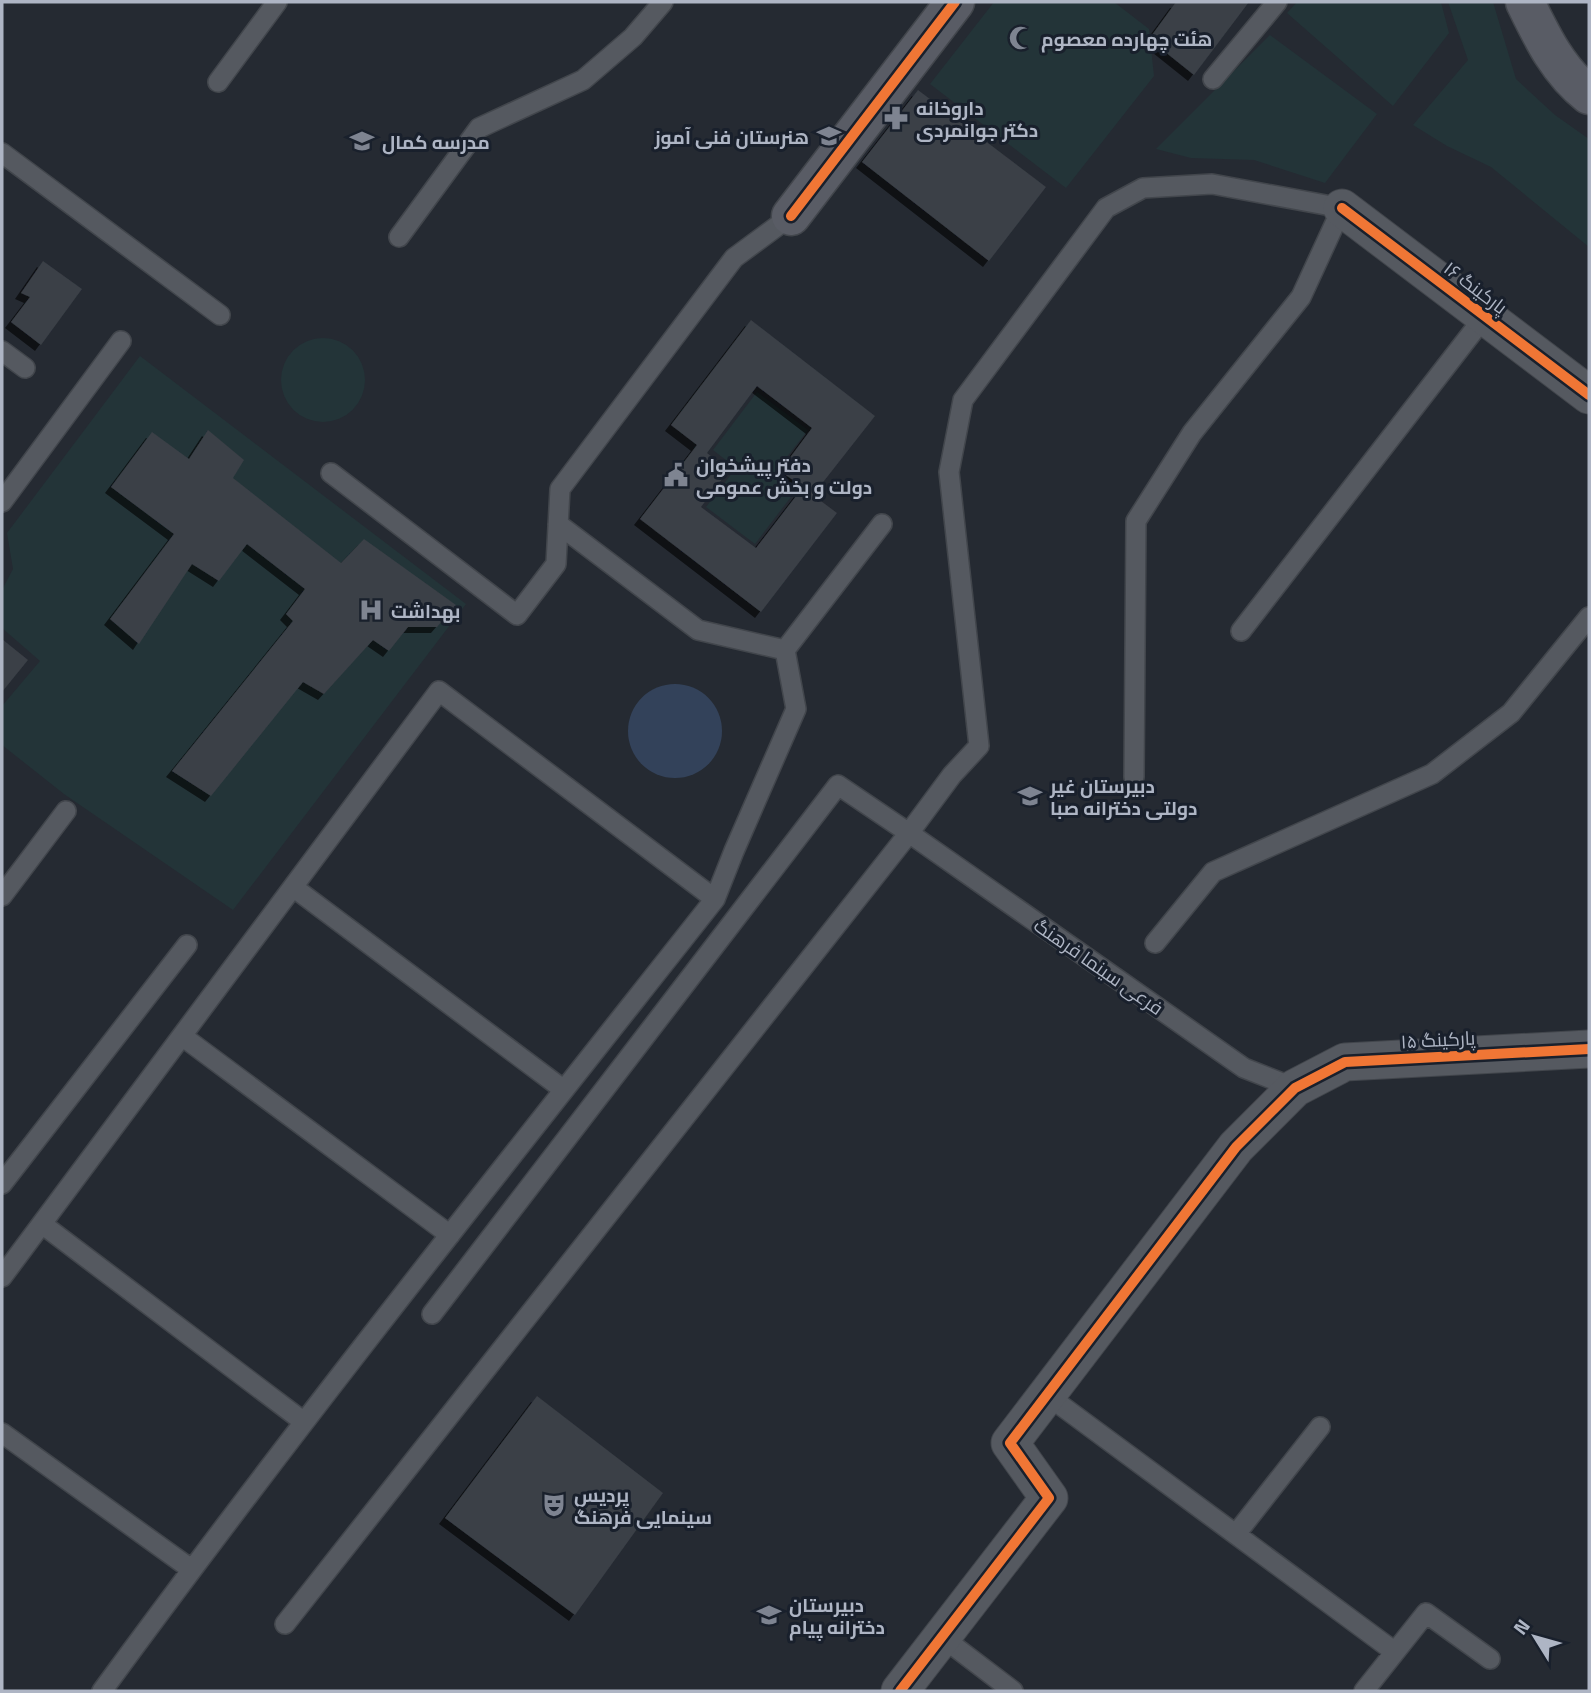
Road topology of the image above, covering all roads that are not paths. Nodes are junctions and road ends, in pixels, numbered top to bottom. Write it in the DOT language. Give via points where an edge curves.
graph roads {
  1 [pos="277,2"];
  2 [pos="663,2"];
  3 [pos="956,2"];
  4 [pos="1277,2"];
  5 [pos="1525,2"];
  6 [pos="1213,79"];
  7 [pos="218,82"];
  8 [pos="1589,95"];
  9 [pos="2,153"];
  10 [pos="1342,208"];
  11 [pos="791,216"];
  12 [pos="399,237"];
  13 [pos="220,315"];
  14 [pos="1485,316"];
  15 [pos="121,341"];
  16 [pos="2,351"];
  17 [pos="24,368"];
  18 [pos="1589,395"];
  19 [pos="331,473"];
  20 [pos="2,502"];
  21 [pos="558,524"];
  22 [pos="882,524"];
  23 [pos="1589,617"];
  24 [pos="1241,631"];
  25 [pos="785,650"];
  26 [pos="1134,777"];
  27 [pos="66,811"];
  28 [pos="909,833"];
  29 [pos="293,887"];
  30 [pos="2,896"];
  31 [pos="715,899"];
  32 [pos="1155,943"];
  33 [pos="187,945"];
  34 [pos="182,1036"];
  35 [pos="1589,1049"];
  36 [pos="1294,1088"];
  37 [pos="564,1090"];
  38 [pos="2,1184"];
  39 [pos="42,1224"];
  40 [pos="450,1235"];
  41 [pos="2,1278"];
  42 [pos="432,1314"];
  43 [pos="1046,1395"];
  44 [pos="304,1422"];
  45 [pos="1320,1427"];
  46 [pos="2,1433"];
  47 [pos="1236,1534"];
  48 [pos="191,1569"];
  49 [pos="285,1623"];
  50 [pos="942,1637"];
  51 [pos="1395,1652"];
  52 [pos="1490,1659"];
  53 [pos="102,1691"];
  54 [pos="900,1691"];
  55 [pos="1013,1691"];
  56 [pos="1364,1691"];
  1 -- 7 [label="lane"];
  2 -- 12 [label="lane" via="633,37 583,80 480,128"];
  3 -- 11 [label="street"];
  4 -- 6 [label="lane"];
  5 -- 8 [label="street" via="1546,46"];
  9 -- 13 [label="lane"];
  10 -- 14 [label="street, پارکینگ ۱۶"];
  10 -- 26 [label="lane" via="1301,297 1192,433 1136,521"];
  10 -- 28 [label="lane" via="1212,184 1143,188 1105,208 963,400 949,472 979,746"];
  11 -- 21 [label="lane" via="734,258 659,357 560,489"];
  14 -- 18 [label="street, پارکینگ ۱۶"];
  14 -- 24 [label="lane"];
  15 -- 20 [label="lane"];
  16 -- 17 [label="lane"];
  19 -- 21 [label="lane" via="517,615 556,564"];
  21 -- 25 [label="lane" via="698,630"];
  22 -- 25 [label="lane"];
  23 -- 32 [label="lane" via="1511,713 1432,774 1213,872"];
  25 -- 31 [label="lane" via="796,709"];
  27 -- 30 [label="lane"];
  28 -- 36 [label="lane, فرعی سینما فرهنگ" via="1244,1068"];
  28 -- 42 [label="lane, فرعی سینما فرهنگ" via="838,785"];
  28 -- 49 [label="lane"];
  29 -- 31 [label="lane" via="439,691"];
  29 -- 34 [label="lane"];
  29 -- 37 [label="lane"];
  31 -- 37 [label="lane"];
  33 -- 38 [label="lane"];
  34 -- 39 [label="lane"];
  34 -- 40 [label="lane"];
  35 -- 36 [label="street, پارکینگ ۱۵" via="1345,1062"];
  36 -- 43 [label="street, پارکینگ ۱۵" via="1236,1147"];
  37 -- 40 [label="lane"];
  39 -- 41 [label="lane"];
  39 -- 44 [label="lane"];
  40 -- 44 [label="lane"];
  43 -- 47 [label="lane"];
  43 -- 50 [label="street, پارکینگ ۱۵" via="1010,1443 1049,1498"];
  44 -- 48 [label="lane"];
  45 -- 47 [label="lane"];
  46 -- 48 [label="lane"];
  47 -- 51 [label="lane"];
  48 -- 53 [label="lane"];
  50 -- 54 [label="street"];
  50 -- 55 [label="lane"];
  51 -- 52 [label="lane" via="1426,1613"];
  51 -- 56 [label="lane"];
}
